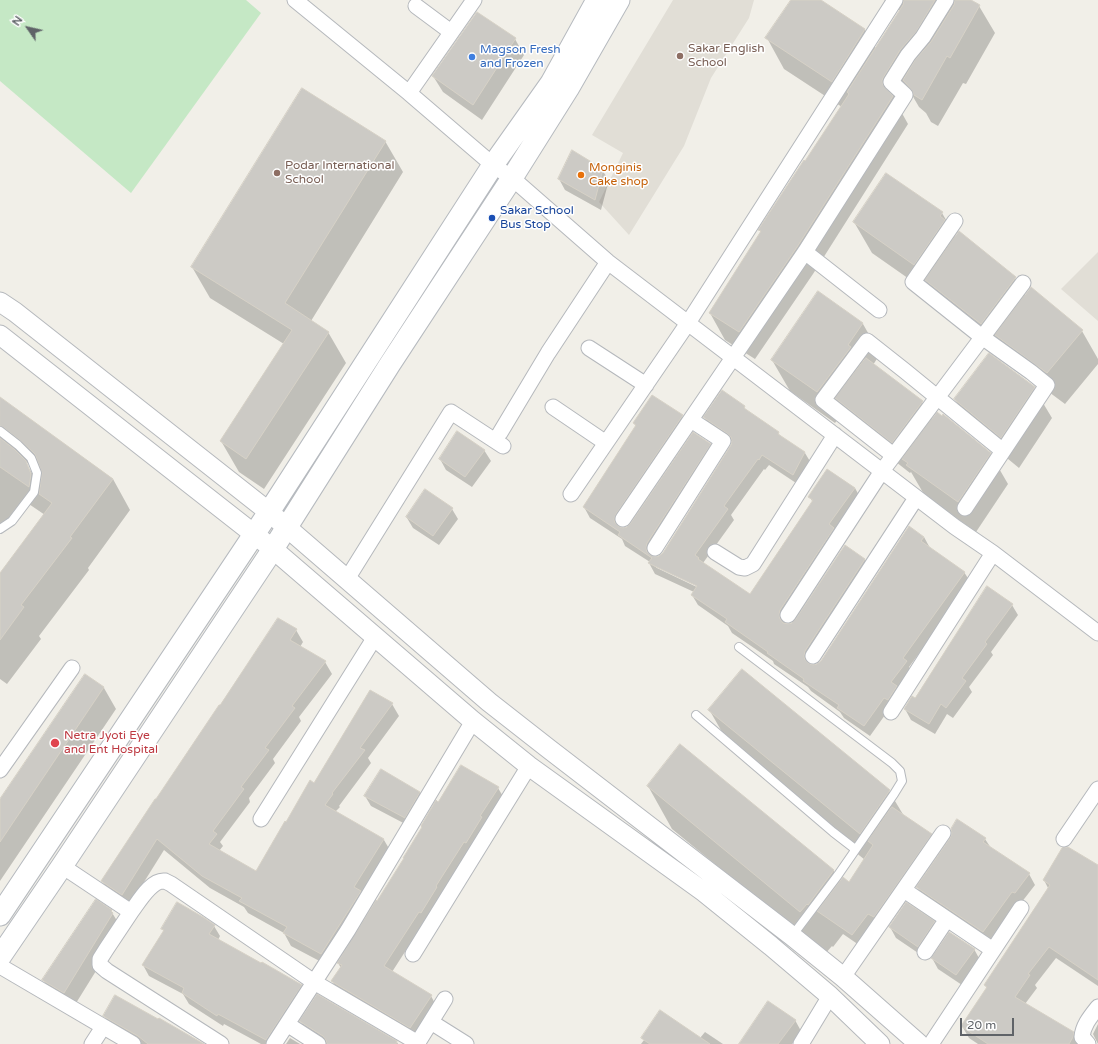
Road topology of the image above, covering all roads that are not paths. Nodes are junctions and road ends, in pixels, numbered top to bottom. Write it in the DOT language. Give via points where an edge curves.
graph roads {
  1 [pos="295,0"];
  2 [pos="474,0"];
  3 [pos="597,0"];
  4 [pos="619,0"];
  5 [pos="895,0"];
  6 [pos="946,0"];
  7 [pos="416,6"];
  8 [pos="451,32"];
  9 [pos="409,93"];
  10 [pos="494,165"];
  11 [pos="512,178"];
  12 [pos="955,221"];
  13 [pos="805,252"];
  14 [pos="608,262"];
  15 [pos="1023,283"];
  16 [pos="0,302"];
  17 [pos="879,310"];
  18 [pos="688,323"];
  19 [pos="0,335"];
  20 [pos="982,336"];
  21 [pos="589,348"];
  22 [pos="733,358"];
  23 [pos="646,385"];
  24 [pos="937,397"];
  25 [pos="553,407"];
  26 [pos="691,420"];
  27 [pos="0,431"];
  28 [pos="835,435"];
  29 [pos="606,443"];
  30 [pos="1003,451"];
  31 [pos="893,455"];
  32 [pos="882,471"];
  33 [pos="571,494"];
  34 [pos="916,498"];
  35 [pos="965,508"];
  36 [pos="268,512"];
  37 [pos="623,519"];
  38 [pos="287,528"];
  39 [pos="0,529"];
  40 [pos="254,534"];
  41 [pos="655,548"];
  42 [pos="273,549"];
  43 [pos="715,552"];
  44 [pos="993,553"];
  45 [pos="347,580"];
  46 [pos="788,615"];
  47 [pos="1098,633"];
  48 [pos="375,637"];
  49 [pos="739,647"];
  50 [pos="813,656"];
  51 [pos="72,668"];
  52 [pos="891,712"];
  53 [pos="696,715"];
  54 [pos="473,721"];
  55 [pos="529,766"];
  56 [pos="0,770"];
  57 [pos="1098,789"];
  58 [pos="261,819"];
  59 [pos="943,833"];
  60 [pos="1064,839"];
  61 [pos="855,850"];
  62 [pos="62,866"];
  63 [pos="904,890"];
  64 [pos="1021,908"];
  65 [pos="131,912"];
  66 [pos="0,915"];
  67 [pos="947,919"];
  68 [pos="792,936"];
  69 [pos="993,950"];
  70 [pos="925,952"];
  71 [pos="412,954"];
  72 [pos="0,957"];
  73 [pos="0,966"];
  74 [pos="843,977"];
  75 [pos="314,982"];
  76 [pos="830,996"];
  77 [pos="445,999"];
  78 [pos="1098,1007"];
  79 [pos="431,1022"];
  80 [pos="287,1024"];
  81 [pos="103,1027"];
  82 [pos="418,1043"];
  83 [pos="92,1044"];
  84 [pos="133,1044"];
  85 [pos="221,1044"];
  86 [pos="274,1044"];
  87 [pos="318,1044"];
  88 [pos="466,1044"];
  89 [pos="801,1044"];
  90 [pos="880,1044"];
  91 [pos="919,1044"];
  92 [pos="930,1044"];
  93 [pos="1088,1044"];
  1 -- 9 [label="street"];
  2 -- 8 [label="street"];
  3 -- 10 [label="main road" via="551,83"];
  4 -- 11 [label="main road" via="568,89"];
  5 -- 18 [label="street"];
  6 -- 13 [label="street" via="891,82 905,95"];
  7 -- 8 [label="street"];
  8 -- 9 [label="street"];
  9 -- 10 [label="street"];
  10 -- 11 [label="street"];
  10 -- 36 [label="main road"];
  11 -- 14 [label="street"];
  11 -- 38 [label="main road" via="390,364"];
  12 -- 20 [label="street" via="913,282"];
  13 -- 17 [label="street"];
  13 -- 22 [label="street"];
  14 -- 18 [label="street"];
  14 -- 45 [label="street" via="548,353 501,440 451,412"];
  15 -- 20 [label="street"];
  16 -- 36 [label="street"];
  18 -- 22 [label="street"];
  18 -- 23 [label="street"];
  19 -- 40 [label="street"];
  20 -- 24 [label="street"];
  20 -- 30 [label="street" via="1047,385"];
  21 -- 23 [label="street"];
  22 -- 26 [label="street"];
  22 -- 28 [label="street"];
  23 -- 29 [label="street"];
  24 -- 30 [label="street"];
  24 -- 31 [label="street"];
  24 -- 31 [label="street" via="867,341 823,400"];
  25 -- 29 [label="street"];
  26 -- 37 [label="street"];
  26 -- 41 [label="street" via="723,441"];
  27 -- 39 [label="lane" via="30,458 38,473 34,492 12,521"];
  28 -- 32 [label="street"];
  28 -- 43 [label="street" via="752,564 745,568 739,567"];
  29 -- 33 [label="street"];
  30 -- 35 [label="street"];
  31 -- 32 [label="street"];
  32 -- 34 [label="street"];
  32 -- 46 [label="street"];
  34 -- 44 [label="street"];
  34 -- 50 [label="street"];
  36 -- 38 [label="street"];
  36 -- 40 [label="main road"];
  38 -- 42 [label="main road"];
  38 -- 45 [label="street"];
  40 -- 42 [label="street"];
  40 -- 66 [label="main road"];
  42 -- 48 [label="street"];
  42 -- 62 [label="main road"];
  44 -- 47 [label="street"];
  44 -- 52 [label="street"];
  45 -- 68 [label="street" via="489,702"];
  48 -- 54 [label="street"];
  48 -- 58 [label="street"];
  49 -- 61 [label="lane" via="900,771 902,781"];
  51 -- 56 [label="street"];
  53 -- 61 [label="lane"];
  54 -- 55 [label="street"];
  54 -- 75 [label="street"];
  55 -- 71 [label="street"];
  55 -- 76 [label="street" via="704,892"];
  57 -- 60 [label="street"];
  59 -- 63 [label="street"];
  61 -- 68 [label="lane"];
  62 -- 65 [label="street"];
  62 -- 72 [label="main road"];
  63 -- 67 [label="street"];
  63 -- 74 [label="street"];
  64 -- 69 [label="street"];
  65 -- 75 [label="street" via="151,887 157,882 164,881"];
  65 -- 85 [label="street" via="107,948 100,965"];
  67 -- 69 [label="street"];
  67 -- 70 [label="street"];
  68 -- 74 [label="street"];
  69 -- 92 [label="street"];
  73 -- 81 [label="street"];
  74 -- 91 [label="street"];
  75 -- 80 [label="street"];
  75 -- 82 [label="street"];
  76 -- 89 [label="street"];
  76 -- 90 [label="street"];
  77 -- 79 [label="street"];
  78 -- 93 [label="street" via="1083,1030 1082,1037"];
  79 -- 82 [label="street"];
  79 -- 88 [label="street"];
  80 -- 86 [label="street"];
  80 -- 87 [label="street"];
  81 -- 83 [label="street"];
  81 -- 84 [label="street"];
}
